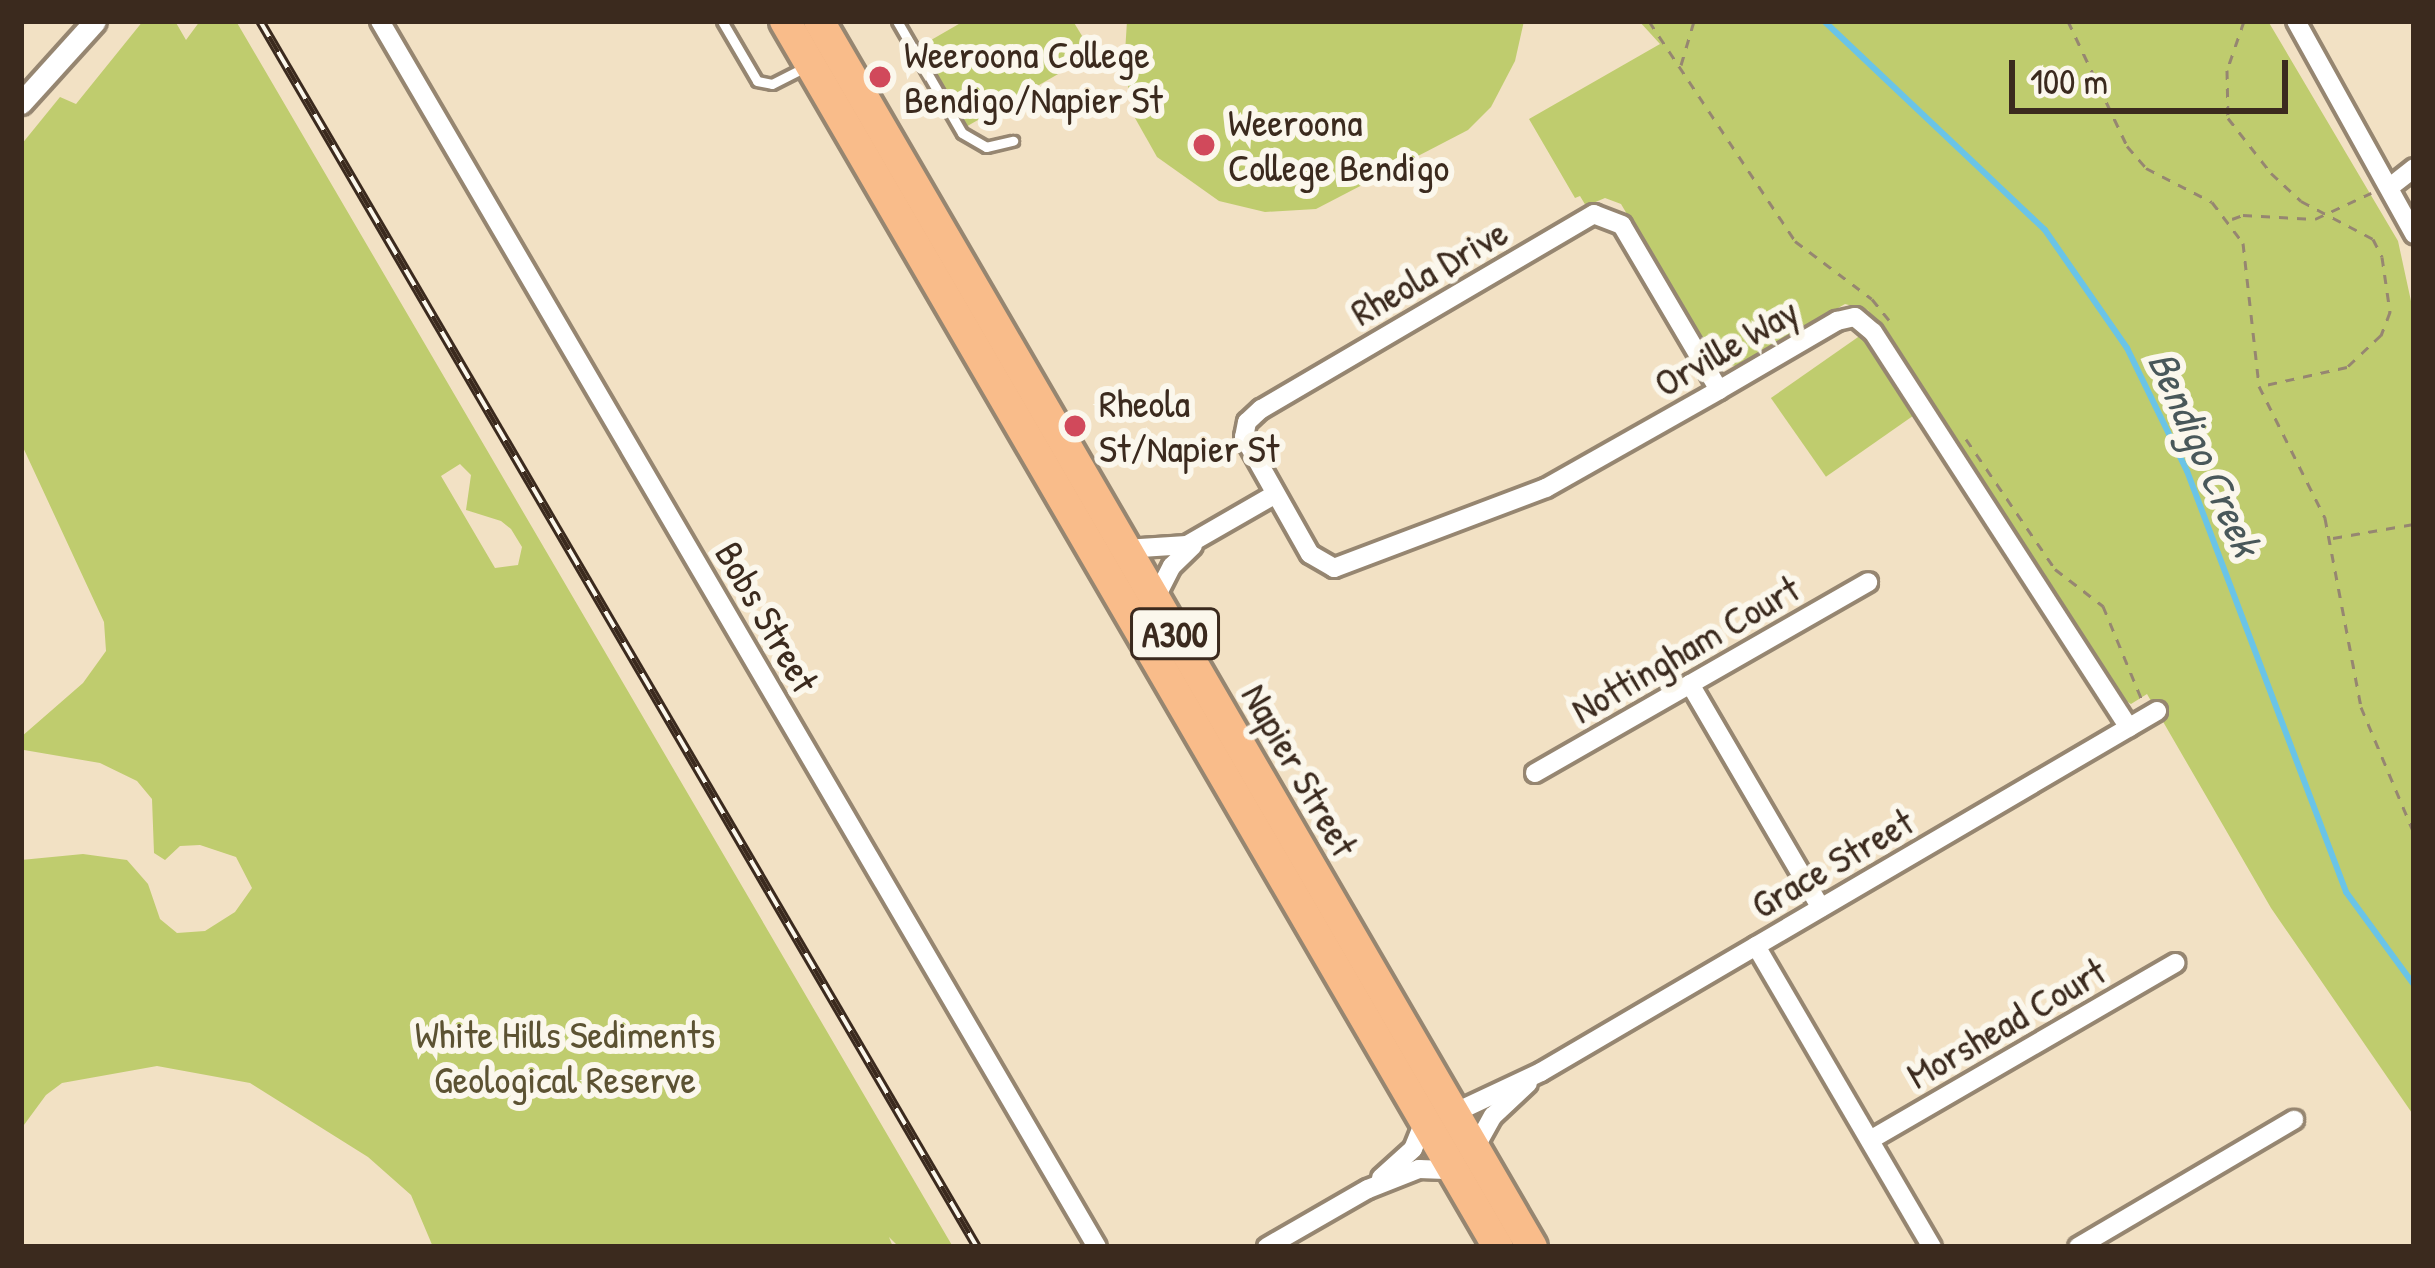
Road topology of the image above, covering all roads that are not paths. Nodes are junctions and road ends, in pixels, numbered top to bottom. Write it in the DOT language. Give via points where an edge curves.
graph roads {
  1 [pos="95,21"];
  2 [pos="380,21"];
  3 [pos="722,21"];
  4 [pos="785,21"];
  5 [pos="798,21"];
  6 [pos="819,21"];
  7 [pos="897,21"];
  8 [pos="2296,21"];
  9 [pos="810,64"];
  10 [pos="21,103"];
  11 [pos="832,104"];
  12 [pos="1013,141"];
  13 [pos="2414,168"];
  14 [pos="2389,184"];
  15 [pos="2414,234"];
  16 [pos="1719,390"];
  17 [pos="1064,443"];
  18 [pos="1274,495"];
  19 [pos="1206,536"];
  20 [pos="1125,549"];
  21 [pos="1868,582"];
  22 [pos="1112,583"];
  23 [pos="1155,599"];
  24 [pos="1690,684"];
  25 [pos="2157,711"];
  26 [pos="2129,728"];
  27 [pos="1535,773"];
  28 [pos="1821,908"];
  29 [pos="1756,946"];
  30 [pos="2175,963"];
  31 [pos="1541,1072"];
  32 [pos="1439,1117"];
  33 [pos="2294,1120"];
  34 [pos="1870,1140"];
  35 [pos="1464,1159"];
  36 [pos="1368,1189"];
  37 [pos="1516,1241"];
  38 [pos="1097,1247"];
  39 [pos="1267,1247"];
  40 [pos="1932,1247"];
  41 [pos="2078,1247"];
  1 -- 10 [label="street"];
  2 -- 38 [label="street, Bobs Street"];
  3 -- 9 [label="lane" via="758,81 772,84"];
  4 -- 9 [label="highway, Napier Street / A300"];
  5 -- 11 [label="lane" via="823,61"];
  6 -- 17 [label="highway, Napier Street / A300"];
  7 -- 12 [label="lane" via="962,134 986,147"];
  8 -- 14 [label="street"];
  9 -- 11 [label="highway, Napier Street / A300"];
  11 -- 22 [label="highway, Napier Street / A300"];
  13 -- 14 [label="street"];
  14 -- 15 [label="street"];
  16 -- 18 [label="street, Orville Way" via="1546,488 1334,568 1316,561"];
  16 -- 18 [label="street, Rheola Drive" via="1622,225 1594,214 1253,415 1244,437"];
  16 -- 26 [label="street, Orville Way" via="1837,321 1862,320"];
  17 -- 20 [label="highway, Napier Street / A300"];
  17 -- 22 [label="highway" via="1121,568"];
  18 -- 19 [label="street"];
  19 -- 20 [label="street" via="1173,548"];
  19 -- 23 [label="street" via="1172,566"];
  20 -- 23 [label="highway, Napier Street / A300"];
  21 -- 24 [label="street, Nottingham Court"];
  22 -- 32 [label="highway, Napier Street / A300"];
  23 -- 32 [label="highway, Napier Street / A300"];
  24 -- 27 [label="street, Nottingham Court"];
  24 -- 28 [label="street"];
  25 -- 26 [label="street, Grace Street"];
  26 -- 28 [label="street, Grace Street"];
  28 -- 29 [label="street, Grace Street"];
  29 -- 31 [label="street, Grace Street"];
  29 -- 34 [label="street"];
  30 -- 34 [label="street, Morshead Court"];
  31 -- 32 [label="street, Grace Street"];
  31 -- 35 [label="street, Grace Street" via="1493,1116"];
  32 -- 35 [label="highway, Napier Street / A300"];
  32 -- 36 [label="street"];
  32 -- 37 [label="highway"];
  33 -- 41 [label="street"];
  34 -- 40 [label="street"];
  35 -- 36 [label="street"];
  35 -- 37 [label="highway, Napier Street / A300"];
  36 -- 39 [label="street"];
}
